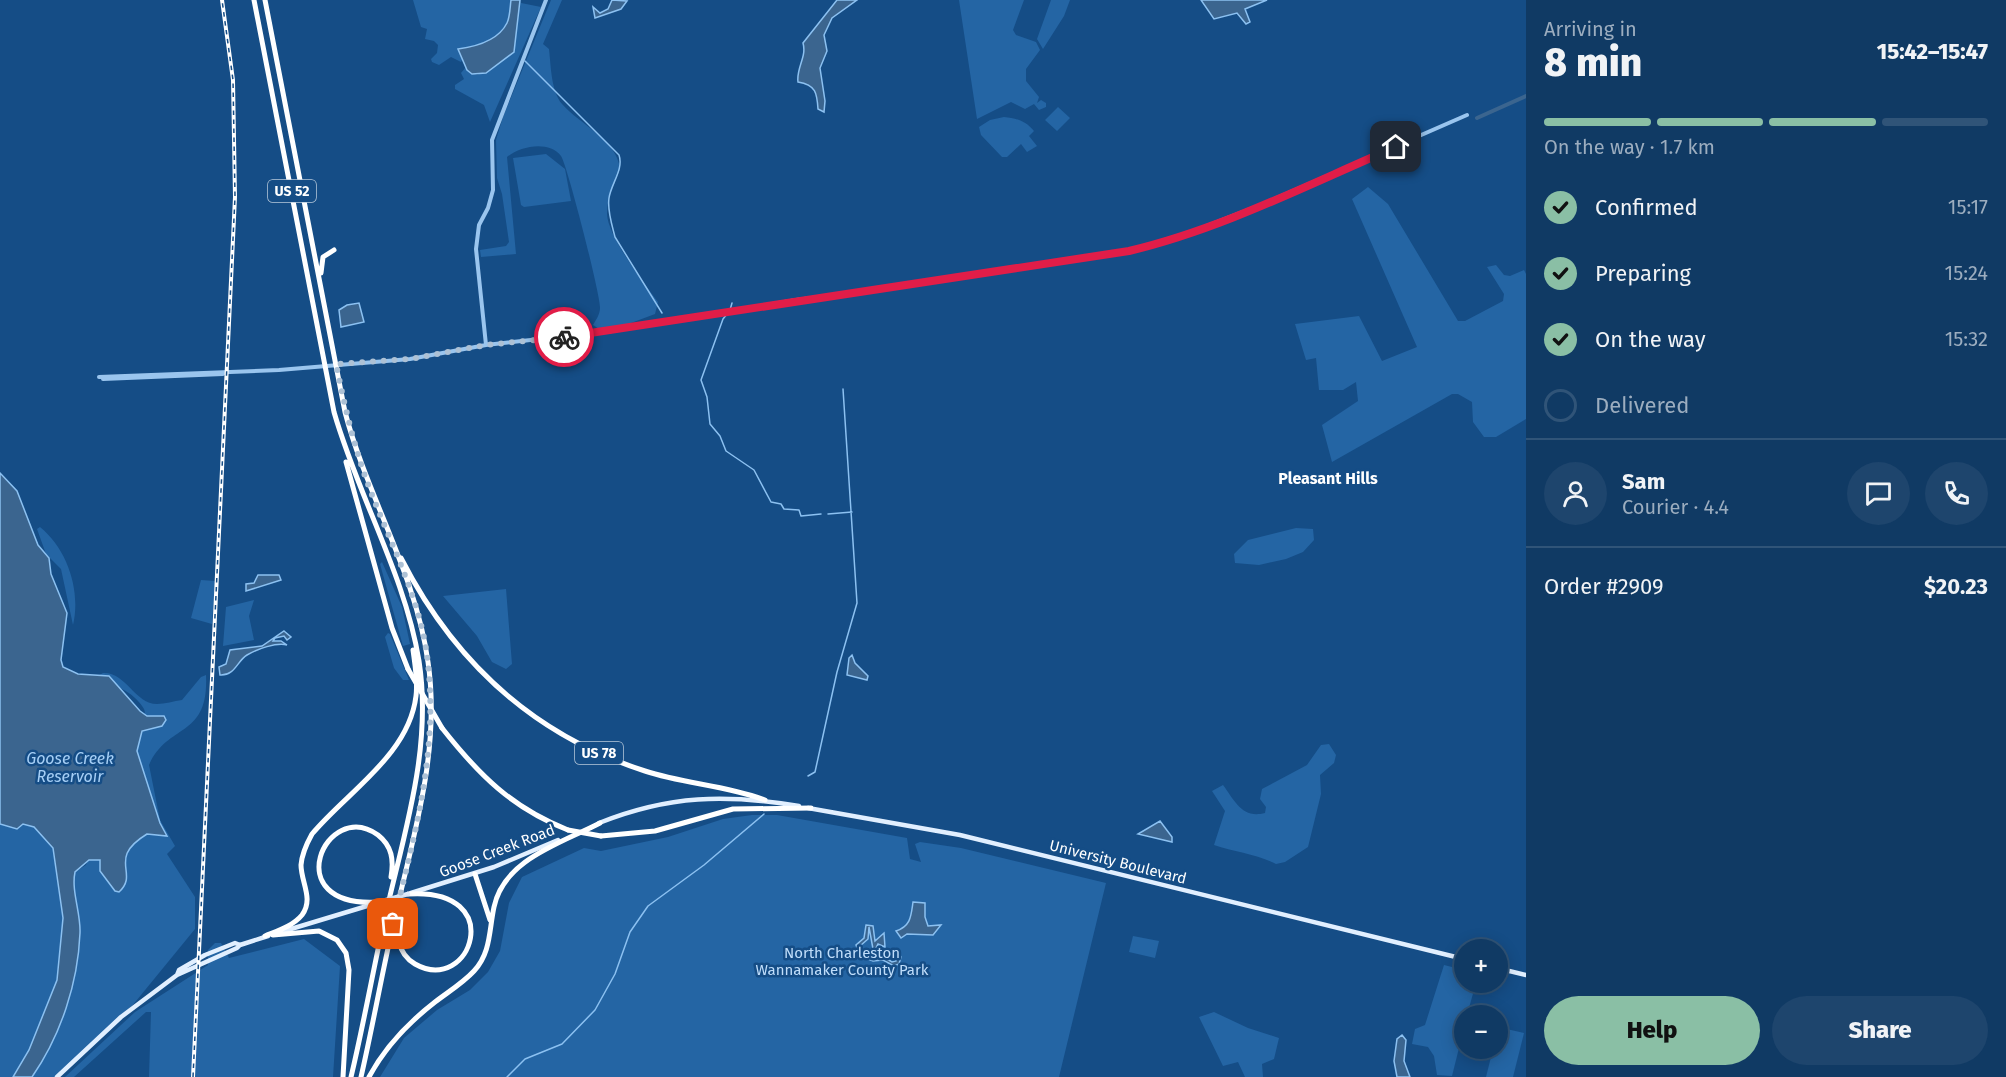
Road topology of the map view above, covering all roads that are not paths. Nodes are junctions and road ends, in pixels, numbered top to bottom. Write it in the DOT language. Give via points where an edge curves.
graph roads {
  1 [pos="255,0"];
  2 [pos="265,0"];
  3 [pos="546,0"];
  4 [pos="1467,116"];
  5 [pos="334,250"];
  6 [pos="320,280"];
  7 [pos="486,345"];
  8 [pos="336,364"];
  9 [pos="324,365"];
  10 [pos="227,371"];
  11 [pos="341,436"];
  12 [pos="382,521"];
  13 [pos="408,615"];
  14 [pos="765,800"];
  15 [pos="812,808"];
  16 [pos="600,823"];
  17 [pos="475,874"];
  18 [pos="404,879"];
  19 [pos="408,894"];
  20 [pos="379,902"];
  21 [pos="491,924"];
  22 [pos="383,926"];
  23 [pos="265,936"];
  24 [pos="1454,958"];
  25 [pos="1508,971"];
  26 [pos="1526,975"];
  27 [pos="57,1077"];
  28 [pos="343,1077"];
  29 [pos="351,1077"];
  30 [pos="361,1077"];
  31 [pos="369,1077"];
  1 -- 9 [label="highway, US 52"];
  2 -- 6 [label="highway, US 52"];
  3 -- 7 [label="street" via="492,140 493,190 479,225 476,249"];
  4 -- 7 [label="street" via="1258,206 1129,251 612,331"];
  5 -- 6 [label="highway" via="323,257"];
  6 -- 8 [label="highway, US 52"];
  7 -- 8 [label="street" via="410,359"];
  8 -- 9 [label="street"];
  8 -- 12 [label="highway, US 52" via="355,449"];
  9 -- 10 [label="street"];
  9 -- 11 [label="highway, US 52"];
  10 -- 10 [label="street" via="189,372 99,377 150,379"];
  11 -- 13 [label="highway, US 52"];
  11 -- 15 [label="highway, US 78, bridge" via="383,597 408,669 442,728 510,800 538,818 568,830 601,836 655,831 733,809"];
  12 -- 14 [label="highway, US 78" via="448,636 516,704 558,732 618,762"];
  12 -- 18 [label="highway, US 52" via="408,583 422,631 431,705 426,774"];
  13 -- 22 [label="highway, US 52" via="419,663 421,734 414,792"];
  13 -- 23 [label="highway" via="416,679 408,724 397,744 305,846 301,864 308,900 301,916"];
  14 -- 15 [label="main road, University Boulevard / US 78"];
  14 -- 16 [label="main road, Goose Creek Road" via="693,799 628,812"];
  15 -- 24 [label="main road, University Boulevard / US 78" via="960,835"];
  16 -- 17 [label="main road, Goose Creek Road"];
  16 -- 21 [label="highway" via="515,869 498,892"];
  17 -- 19 [label="main road, Goose Creek Road"];
  17 -- 21 [label="highway"];
  18 -- 19 [label="highway" via="397,937 404,954 427,969 457,964 465,954 471,932 465,911 441,895"];
  18 -- 30 [label="highway, US 52"];
  19 -- 20 [label="main road, Goose Creek Road, bridge"];
  20 -- 22 [label="highway" via="341,899 325,887 319,857 338,832 364,829 376,833 390,849 393,861"];
  20 -- 23 [label="main road, Goose Creek Road"];
  21 -- 31 [label="highway" via="488,950 482,961 411,1022"];
  22 -- 29 [label="highway, US 52"];
  23 -- 27 [label="main road, Goose Creek Road" via="240,945 234,943 179,970"];
  23 -- 28 [label="highway" via="319,931 342,946 349,970"];
  25 -- 26 [label="main road"];
}
